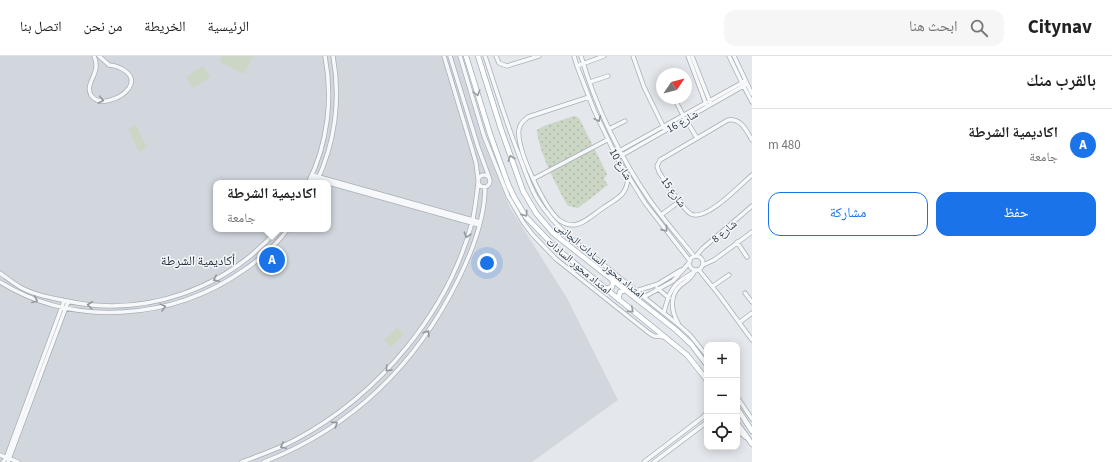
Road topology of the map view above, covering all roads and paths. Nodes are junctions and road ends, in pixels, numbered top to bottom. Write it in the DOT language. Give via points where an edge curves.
graph roads {
  1 [pos="94,56"];
  2 [pos="99,56"];
  3 [pos="325,56"];
  4 [pos="333,56"];
  5 [pos="444,56"];
  6 [pos="450,56"];
  7 [pos="460,56"];
  8 [pos="466,56"];
  9 [pos="478,56"];
  10 [pos="485,56"];
  11 [pos="496,56"];
  12 [pos="539,56"];
  13 [pos="581,56"];
  14 [pos="604,56"];
  15 [pos="633,56"];
  16 [pos="729,56"];
  17 [pos="734,56"];
  18 [pos="574,57"];
  19 [pos="690,57"];
  20 [pos="583,64"];
  21 [pos="577,66"];
  22 [pos="608,76"];
  23 [pos="590,82"];
  24 [pos="744,84"];
  25 [pos="752,94"];
  26 [pos="589,97"];
  27 [pos="752,102"];
  28 [pos="677,104"];
  29 [pos="708,104"];
  30 [pos="683,115"];
  31 [pos="625,120"];
  32 [pos="686,120"];
  33 [pos="508,127"];
  34 [pos="663,127"];
  35 [pos="501,129"];
  36 [pos="609,129"];
  37 [pos="666,131"];
  38 [pos="697,138"];
  39 [pos="607,140"];
  40 [pos="752,140"];
  41 [pos="621,150"];
  42 [pos="614,154"];
  43 [pos="623,155"];
  44 [pos="617,158"];
  45 [pos="752,175"];
  46 [pos="312,176"];
  47 [pos="489,177"];
  48 [pos="628,177"];
  49 [pos="534,179"];
  50 [pos="310,180"];
  51 [pos="317,180"];
  52 [pos="478,181"];
  53 [pos="331,184"];
  54 [pos="485,187"];
  55 [pos="680,201"];
  56 [pos="752,206"];
  57 [pos="661,215"];
  58 [pos="472,222"];
  59 [pos="479,223"];
  60 [pos="275,232"];
  61 [pos="279,232"];
  62 [pos="285,232"];
  63 [pos="752,232"];
  64 [pos="750,235"];
  65 [pos="282,236"];
  66 [pos="737,242"];
  67 [pos="695,256"];
  68 [pos="747,257"];
  69 [pos="690,262"];
  70 [pos="703,265"];
  71 [pos="684,268"];
  72 [pos="697,271"];
  73 [pos="0,273"];
  74 [pos="728,275"];
  75 [pos="612,279"];
  76 [pos="0,282"];
  77 [pos="655,286"];
  78 [pos="713,286"];
  79 [pos="605,288"];
  80 [pos="625,290"];
  81 [pos="658,290"];
  82 [pos="636,291"];
  83 [pos="745,293"];
  84 [pos="644,297"];
  85 [pos="668,297"];
  86 [pos="620,300"];
  87 [pos="672,300"];
  88 [pos="64,301"];
  89 [pos="68,302"];
  90 [pos="752,302"];
  91 [pos="64,307"];
  92 [pos="664,312"];
  93 [pos="752,313"];
  94 [pos="740,322"];
  95 [pos="680,326"];
  96 [pos="676,330"];
  97 [pos="664,337"];
  98 [pos="752,340"];
  99 [pos="704,352"];
  100 [pos="400,356"];
  101 [pos="406,361"];
  102 [pos="704,361"];
  103 [pos="704,378"];
  104 [pos="375,382"];
  105 [pos="380,388"];
  106 [pos="740,401"];
  107 [pos="740,413"];
  108 [pos="705,414"];
  109 [pos="752,419"];
  110 [pos="704,424"];
  111 [pos="740,427"];
  112 [pos="752,431"];
  113 [pos="740,433"];
  114 [pos="752,443"];
  115 [pos="0,455"];
  116 [pos="8,459"];
  117 [pos="3,462"];
  118 [pos="18,462"];
  119 [pos="242,462"];
  120 [pos="264,462"];
  121 [pos="644,462"];
  122 [pos="654,462"];
  1 -- 2 [label="street, one-way" via="96,72 90,85 91,93 97,100 112,100 129,88 131,79 128,72 116,66 109,66"];
  3 -- 46 [label="street" via="328,80 326,125 321,151"];
  4 -- 51 [label="street" via="336,81 335,114 329,149"];
  5 -- 52 [label="street" via="476,163"];
  6 -- 47 [label="street"];
  7 -- 97 [label="street" via="487,142 508,196 523,222 546,250 561,263 649,333"];
  8 -- 79 [label="main road, امتداد محور السادات, one-way" via="490,134 514,197 526,217 546,239"];
  9 -- 35 [label="main road, امتداد محور السادات"];
  10 -- 33 [label="street, امتداد محور السادات الجانبى"];
  11 -- 12 [label="street" via="499,62 507,66"];
  13 -- 18 [label="street"];
  13 -- 20 [label="street, شارع 10"];
  14 -- 20 [label="street"];
  15 -- 34 [label="street"];
  16 -- 24 [label="street"];
  17 -- 24 [label="street"];
  18 -- 21 [label="street, شارع 10"];
  19 -- 29 [label="street"];
  20 -- 21 [label="street"];
  20 -- 23 [label="street, شارع 10"];
  21 -- 26 [label="street, شارع 10"];
  22 -- 23 [label="street"];
  23 -- 36 [label="street, شارع 10"];
  24 -- 25 [label="street"];
  24 -- 27 [label="street"];
  24 -- 29 [label="street, شارع 16"];
  26 -- 39 [label="street, شارع 10, one-way"];
  26 -- 49 [label="street" via="528,117 520,125 520,141"];
  28 -- 30 [label="street"];
  29 -- 30 [label="street, شارع 16"];
  29 -- 32 [label="street, شارع 16"];
  30 -- 32 [label="street"];
  30 -- 34 [label="street, شارع 16"];
  31 -- 36 [label="street"];
  32 -- 37 [label="street, شارع 16"];
  32 -- 38 [label="street"];
  33 -- 35 [label="main road"];
  33 -- 82 [label="street, امتداد محور السادات الجانبى" via="531,187 551,218 562,231"];
  34 -- 37 [label="street"];
  34 -- 41 [label="street, شارع 16"];
  75 -- 35 [label="main road, امتداد محور السادات, one-way" via="558,237 536,214 521,185"];
  36 -- 41 [label="street, شارع 10"];
  37 -- 43 [label="street, شارع 16"];
  38 -- 40 [label="street, شارع 15" via="724,122 733,120 740,123"];
  38 -- 55 [label="street, شارع 15" via="660,160 657,166"];
  39 -- 42 [label="street, شارع 10"];
  39 -- 49 [label="street"];
  41 -- 42 [label="street, شارع 16"];
  41 -- 43 [label="street, شارع 10"];
  42 -- 44 [label="street, شارع 10"];
  43 -- 44 [label="street, شارع 16"];
  43 -- 57 [label="street, شارع 10" via="644,192"];
  44 -- 48 [label="street, شارع 10"];
  45 -- 55 [label="street, شارع 15" via="714,208 703,214 692,215"];
  46 -- 50 [label="street"];
  46 -- 51 [label="street"];
  47 -- 52 [label="street" via="484,174"];
  47 -- 54 [label="street" via="490,183"];
  48 -- 49 [label="street" via="626,190 621,196 575,225 564,223 556,216 544,200"];
  48 -- 69 [label="street, شارع 10, one-way"];
  52 -- 54 [label="street"];
  52 -- 58 [label="street"];
  53 -- 58 [label="street"];
  54 -- 59 [label="street"];
  55 -- 57 [label="street"];
  56 -- 67 [label="street, شارع 8"];
  57 -- 67 [label="street, شارع 10"];
  58 -- 59 [label="street"];
  58 -- 100 [label="street, one-way" via="455,269 443,292 420,331"];
  101 -- 59 [label="street, one-way" via="426,336 453,291 464,268"];
  60 -- 89 [label="street, one-way" via="239,265 183,294 138,305"];
  61 -- 65 [label="street"];
  62 -- 65 [label="street"];
  63 -- 64 [label="street, شارع 8"];
  64 -- 66 [label="street, شارع 8"];
  91 -- 65 [label="street, one-way" via="92,312 126,312 188,300 230,280 253,264"];
  66 -- 68 [label="street"];
  66 -- 70 [label="street, شارع 8"];
  67 -- 69 [label="street"];
  67 -- 70 [label="street" via="702,259"];
  69 -- 71 [label="street"];
  69 -- 72 [label="street" via="691,268"];
  70 -- 72 [label="street"];
  71 -- 77 [label="street"];
  71 -- 81 [label="street" via="673,281"];
  72 -- 78 [label="street"];
  72 -- 85 [label="street" via="678,282"];
  72 -- 87 [label="street" via="676,290"];
  73 -- 88 [label="street" via="21,287"];
  74 -- 78 [label="street"];
  75 -- 79 [label="main road" via="612,286"];
  75 -- 80 [label="main road, امتداد محور السادات"];
  76 -- 91 [label="street, one-way" via="24,296"];
  77 -- 81 [label="street"];
  77 -- 82 [label="street"];
  78 -- 94 [label="street"];
  79 -- 86 [label="main road, امتداد محور السادات"];
  80 -- 86 [label="main road" via="620,292"];
  80 -- 96 [label="main road, امتداد محور السادات"];
  81 -- 84 [label="street"];
  81 -- 85 [label="street"];
  82 -- 84 [label="street, امتداد محور السادات الجانبى"];
  83 -- 90 [label="street"];
  84 -- 92 [label="street, امتداد محور السادات الجانبى"];
  85 -- 87 [label="street"];
  85 -- 92 [label="street"];
  86 -- 97 [label="main road, امتداد محور السادات, one-way"];
  87 -- 95 [label="street" via="673,314"];
  88 -- 89 [label="street"];
  88 -- 91 [label="street"];
  89 -- 91 [label="street"];
  91 -- 116 [label="street"];
  92 -- 95 [label="street, امتداد محور السادات الجانبى"];
  93 -- 94 [label="street"];
  94 -- 98 [label="street"];
  95 -- 96 [label="main road"];
  95 -- 99 [label="street, امتداد محور السادات الجانبى"];
  96 -- 102 [label="main road, امتداد محور السادات"];
  97 -- 103 [label="main road, امتداد محور السادات" via="687,355"];
  100 -- 101 [label="street"];
  100 -- 104 [label="street, one-way"];
  101 -- 105 [label="street"];
  104 -- 105 [label="street"];
  104 -- 119 [label="street, one-way" via="340,412 316,428 269,452"];
  120 -- 105 [label="street, one-way" via="296,448 323,432 346,417"];
  106 -- 109 [label="street"];
  107 -- 112 [label="main road"];
  108 -- 121 [label="street"];
  110 -- 122 [label="street"];
  111 -- 114 [label="main road"];
  113 -- 114 [label="street"];
  115 -- 116 [label="street"];
  116 -- 117 [label="street"];
  116 -- 118 [label="street"];
}
